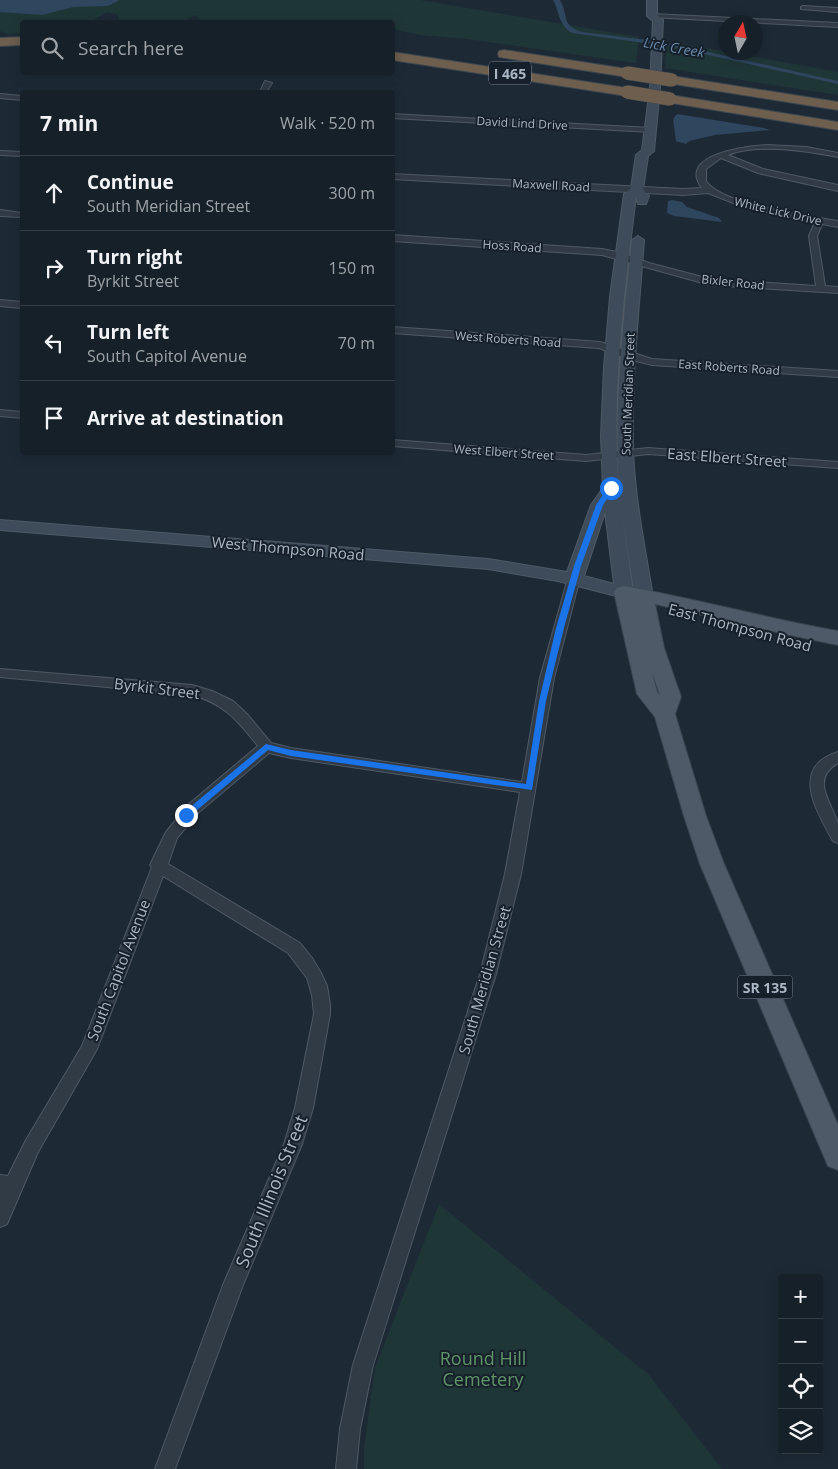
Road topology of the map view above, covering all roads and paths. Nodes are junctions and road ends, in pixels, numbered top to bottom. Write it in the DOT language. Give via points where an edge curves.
graph roads {
  1 [pos="652,0"];
  2 [pos="803,8"];
  3 [pos="838,10"];
  4 [pos="652,16"];
  5 [pos="838,25"];
  6 [pos="646,28"];
  7 [pos="20,41"];
  8 [pos="0,42"];
  9 [pos="20,49"];
  10 [pos="0,50"];
  11 [pos="490,52"];
  12 [pos="645,55"];
  13 [pos="395,56"];
  14 [pos="268,83"];
  15 [pos="263,90"];
  16 [pos="0,96"];
  17 [pos="20,98"];
  18 [pos="838,106"];
  19 [pos="395,116"];
  20 [pos="643,122"];
  21 [pos="838,126"];
  22 [pos="0,153"];
  23 [pos="20,154"];
  24 [pos="838,155"];
  25 [pos="722,156"];
  26 [pos="395,176"];
  27 [pos="838,188"];
  28 [pos="638,190"];
  29 [pos="710,190"];
  30 [pos="641,212"];
  31 [pos="0,213"];
  32 [pos="20,214"];
  33 [pos="820,220"];
  34 [pos="838,224"];
  35 [pos="639,228"];
  36 [pos="395,238"];
  37 [pos="629,259"];
  38 [pos="821,289"];
  39 [pos="838,290"];
  40 [pos="0,303"];
  41 [pos="20,304"];
  42 [pos="395,330"];
  43 [pos="621,353"];
  44 [pos="838,374"];
  45 [pos="0,413"];
  46 [pos="20,415"];
  47 [pos="395,443"];
  48 [pos="617,454"];
  49 [pos="838,465"];
  50 [pos="611,488"];
  51 [pos="0,525"];
  52 [pos="574,578"];
  53 [pos="634,595"];
  54 [pos="838,638"];
  55 [pos="838,651"];
  56 [pos="0,673"];
  57 [pos="266,747"];
  58 [pos="838,757"];
  59 [pos="529,788"];
  60 [pos="838,837"];
  61 [pos="158,866"];
  62 [pos="838,1157"];
  63 [pos="6,1184"];
  64 [pos="0,1218"];
  65 [pos="165,1469"];
  66 [pos="346,1469"];
  1 -- 4 [label="main road, South Meridian Street"];
  2 -- 3 [label="street"];
  4 -- 5 [label="street"];
  4 -- 6 [label="main road, South Meridian Street" via="646,19"];
  4 -- 20 [label="main road, South Meridian Street" via="658,20 657,50"];
  7 -- 8 [label="highway"];
  9 -- 10 [label="highway"];
  11 -- 18 [label="highway, I 465, bridge"];
  12 -- 20 [label="main road, South Meridian Street"];
  13 -- 21 [label="highway, I 465, bridge"];
  14 -- 15 [label="street"];
  16 -- 17 [label="street"];
  19 -- 20 [label="street, David Lind Drive"];
  20 -- 28 [label="main road, South Meridian Street" via="648,151 642,155"];
  22 -- 23 [label="street"];
  24 -- 25 [label="street" via="774,147"];
  25 -- 27 [label="street" via="761,171"];
  25 -- 29 [label="street" via="708,163 700,173 701,181"];
  26 -- 28 [label="street, Maxwell Road"];
  28 -- 29 [label="street, Maxwell Road"];
  28 -- 30 [label="main road, South Meridian Street" via="643,196"];
  28 -- 37 [label="main road, South Meridian Street" via="630,194"];
  29 -- 33 [label="street, White Lick Drive" via="736,202"];
  31 -- 32 [label="street"];
  33 -- 34 [label="street, White Lick Drive"];
  33 -- 38 [label="street" via="813,236"];
  35 -- 37 [label="main road, South Meridian Street"];
  36 -- 37 [label="street, Hoss Road" via="598,251"];
  37 -- 38 [label="street, Bixler Road" via="714,282"];
  37 -- 43 [label="main road, South Meridian Street"];
  38 -- 39 [label="street, Bixler Road"];
  40 -- 41 [label="street"];
  42 -- 43 [label="street, West Roberts Road" via="595,345"];
  43 -- 44 [label="street, East Roberts Road" via="652,362"];
  43 -- 48 [label="main road, South Meridian Street" via="610,396"];
  45 -- 46 [label="street"];
  47 -- 48 [label="street, West Elbert Street" via="586,458"];
  48 -- 49 [label="street, East Elbert Street" via="648,451"];
  48 -- 50 [label="main road, South Meridian Street"];
  48 -- 53 [label="main road, South Meridian Street" via="629,503"];
  50 -- 52 [label="main road, South Meridian Street" via="599,505"];
  50 -- 53 [label="main road, South Meridian Street" via="615,532"];
  51 -- 52 [label="main road, West Thompson Road" via="488,564"];
  52 -- 53 [label="main road, East Thompson Road"];
  52 -- 59 [label="street, South Meridian Street" via="542,701"];
  53 -- 54 [label="main road, East Thompson Road" via="675,601"];
  53 -- 55 [label="main road, East Thompson Road" via="667,610 772,638"];
  53 -- 62 [label="main road, South Meridian Street / SR 135" via="670,697 665,714 712,864"];
  56 -- 57 [label="street, Byrkit Street" via="182,689 206,694 234,708"];
  57 -- 59 [label="street"];
  57 -- 61 [label="street, South Capitol Avenue" via="186,815 171,836"];
  58 -- 60 [label="street" via="830,760 819,772 816,787 820,803"];
  59 -- 66 [label="street, South Meridian Street" via="496,944 363,1365 350,1429"];
  61 -- 63 [label="street, South Capitol Avenue" via="89,1048"];
  61 -- 65 [label="street, South Illinois Street" via="294,948 314,973 322,1003 304,1108 293,1144 233,1285"];
  63 -- 64 [label="street, South Capitol Avenue"];
}
